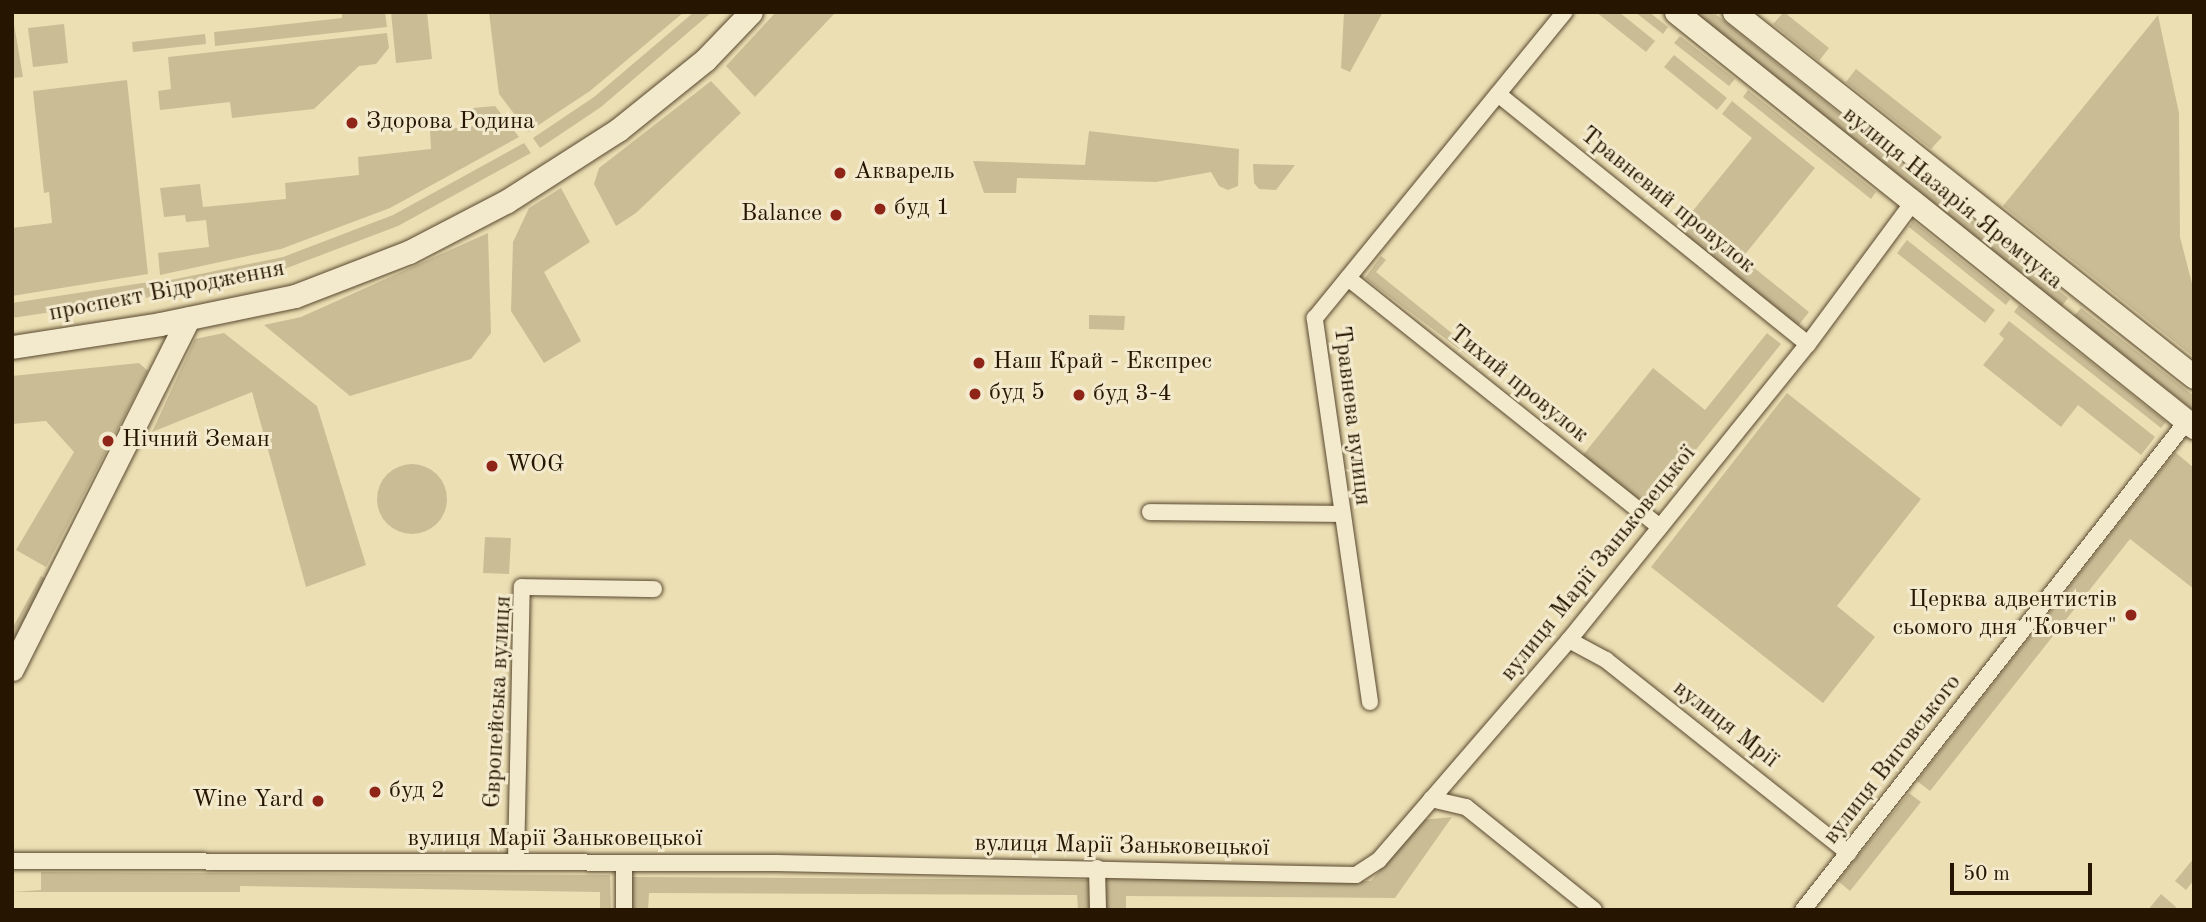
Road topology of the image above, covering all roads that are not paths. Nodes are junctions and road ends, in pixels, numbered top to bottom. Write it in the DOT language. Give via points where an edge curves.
graph roads {
  1 [pos="751,12"];
  2 [pos="1565,12"];
  3 [pos="1676,12"];
  4 [pos="1734,12"];
  5 [pos="1498,94"];
  6 [pos="1913,202"];
  7 [pos="1348,278"];
  8 [pos="2084,292"];
  9 [pos="188,319"];
  10 [pos="2062,321"];
  11 [pos="1808,344"];
  12 [pos="12,347"];
  13 [pos="2194,377"];
  14 [pos="2190,424"];
  15 [pos="1150,512"];
  16 [pos="1340,514"];
  17 [pos="1660,527"];
  18 [pos="654,589"];
  19 [pos="1569,640"];
  20 [pos="12,669"];
  21 [pos="1370,702"];
  22 [pos="1431,799"];
  23 [pos="1849,853"];
  24 [pos="12,861"];
  25 [pos="516,862"];
  26 [pos="624,863"];
  27 [pos="1097,869"];
  28 [pos="624,910"];
  29 [pos="1098,910"];
  30 [pos="1594,910"];
  31 [pos="1803,910"];
  1 -- 9 [label="street, проспект Відродження" via="705,60 618,130 507,201 409,252 295,296"];
  2 -- 5 [label="street, Травнева вулиця"];
  3 -- 6 [label="street, вулиця Назарія Яремчука"];
  4 -- 8 [label="street, вулиця Назарія Яремчука"];
  5 -- 7 [label="street, Травнева вулиця"];
  5 -- 11 [label="street, Травневий провулок"];
  6 -- 10 [label="street, вулиця Назарія Яремчука"];
  6 -- 11 [label="street, вулиця Марії Заньковецької"];
  7 -- 16 [label="street, Травнева вулиця" via="1315,318"];
  7 -- 17 [label="street, Тихий провулок"];
  8 -- 10 [label="street"];
  8 -- 13 [label="street, вулиця Назарія Яремчука"];
  9 -- 12 [label="street, проспект Відродження"];
  9 -- 20 [label="street"];
  10 -- 14 [label="street, вулиця Назарія Яремчука"];
  11 -- 17 [label="street, вулиця Марії Заньковецької"];
  14 -- 23 [label="street, вулиця Виговського" via="2147,472"];
  15 -- 16 [label="street"];
  16 -- 21 [label="street, Травнева вулиця"];
  17 -- 19 [label="street, вулиця Марії Заньковецької"];
  18 -- 25 [label="street, Європейська вулиця" via="522,587"];
  19 -- 22 [label="street, вулиця Марії Заньковецької"];
  19 -- 23 [label="street, вулиця Мрії" via="1606,660"];
  22 -- 27 [label="street, вулиця Марії Заньковецької" via="1379,860 1356,875"];
  22 -- 30 [label="street" via="1466,807"];
  23 -- 31 [label="street, вулиця Виговського"];
  24 -- 25 [label="street, вулиця Марії Заньковецької"];
  25 -- 26 [label="street, вулиця Марії Заньковецької"];
  26 -- 27 [label="street, вулиця Марії Заньковецької"];
  26 -- 28 [label="street"];
  27 -- 29 [label="street"];
}
